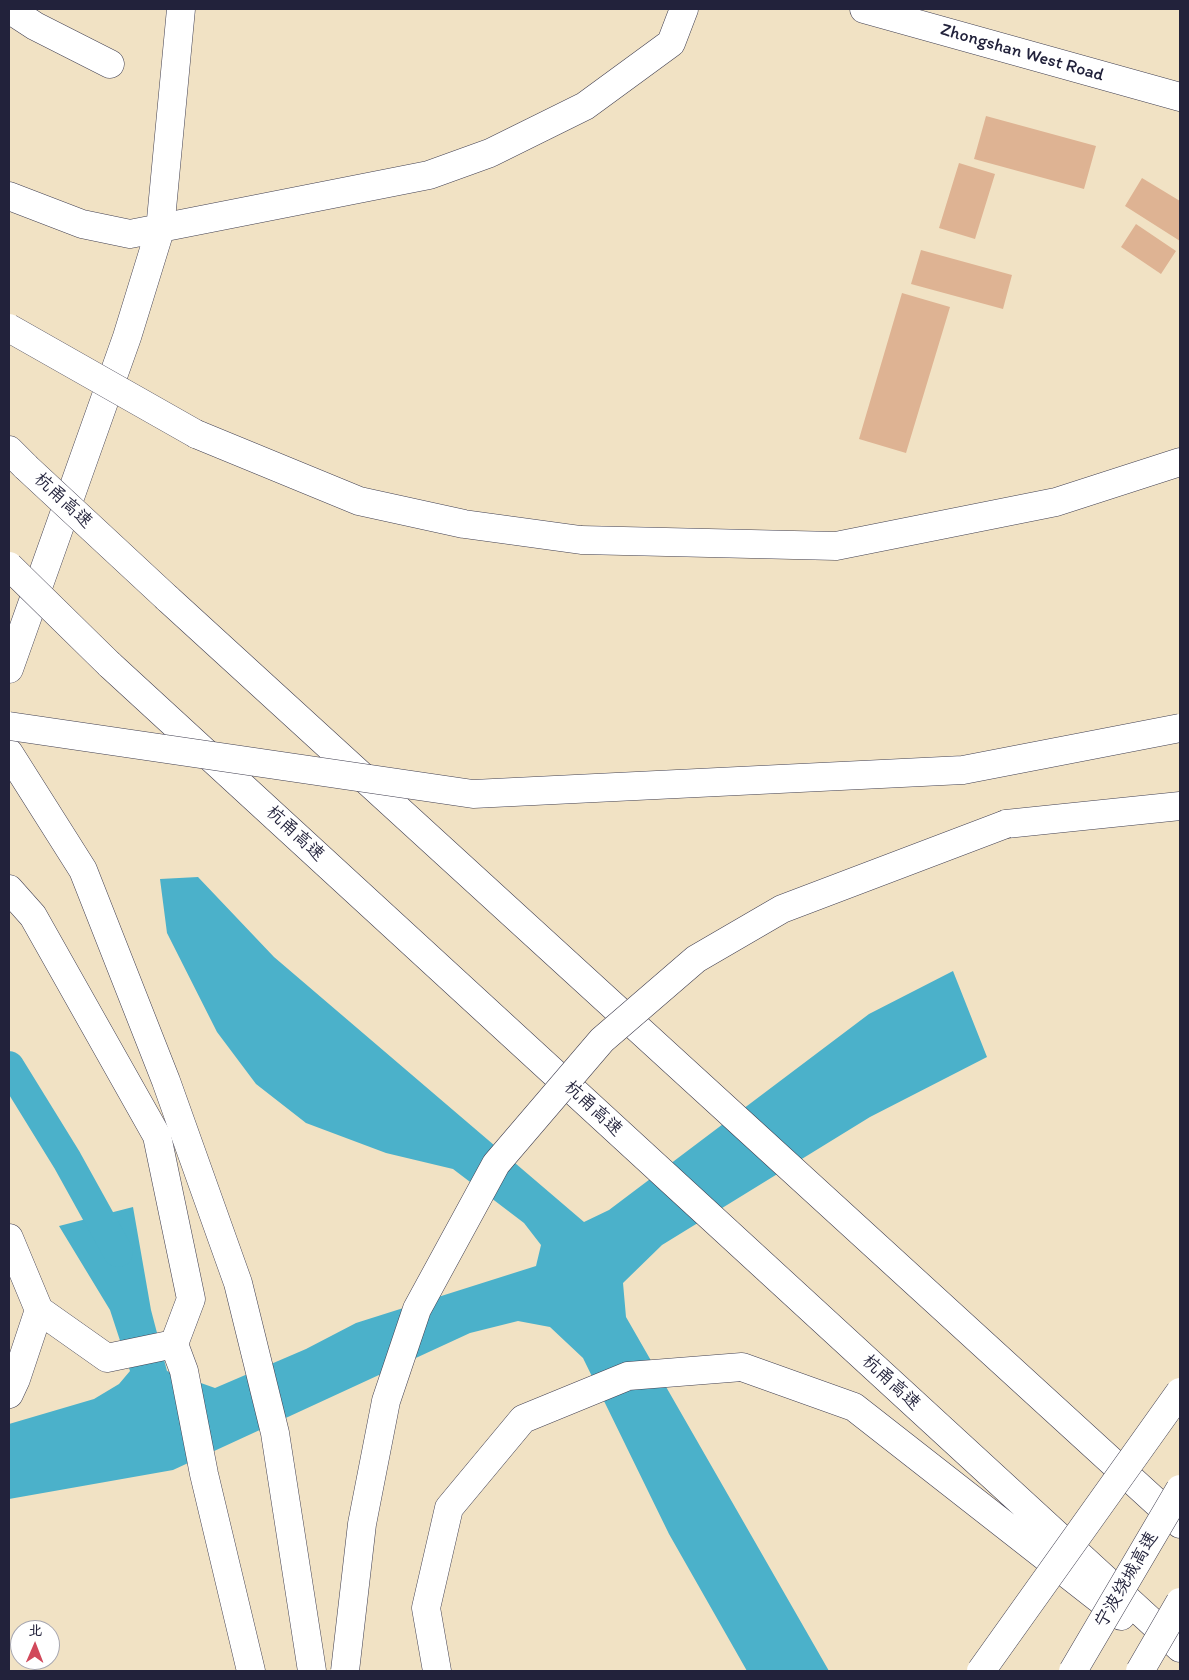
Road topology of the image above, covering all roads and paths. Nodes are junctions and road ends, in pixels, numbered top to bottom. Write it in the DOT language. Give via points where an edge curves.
graph roads {
  1 [pos="9,9"];
  2 [pos="181,9"];
  3 [pos="684,9"];
  4 [pos="864,9"];
  5 [pos="110,64"];
  6 [pos="1180,98"];
  7 [pos="9,196"];
  8 [pos="160,230"];
  9 [pos="9,328"];
  10 [pos="17,458"];
  11 [pos="1180,462"];
  12 [pos="9,566"];
  13 [pos="9,669"];
  14 [pos="9,726"];
  15 [pos="1180,728"];
  16 [pos="9,753"];
  17 [pos="1180,806"];
  18 [pos="9,889"];
  19 [pos="9,1238"];
  20 [pos="39,1310"];
  21 [pos="174,1344"];
  22 [pos="1180,1392"];
  23 [pos="9,1394"];
  24 [pos="1180,1489"];
  25 [pos="1180,1524"];
  26 [pos="1180,1602"];
  27 [pos="1180,1648"];
  28 [pos="1180,1662"];
  29 [pos="251,1671"];
  30 [pos="312,1671"];
  31 [pos="344,1671"];
  32 [pos="437,1671"];
  33 [pos="981,1671"];
  34 [pos="1074,1671"];
  35 [pos="1140,1671"];
  1 -- 5 [label="main road"];
  2 -- 8 [label="main road"];
  3 -- 8 [label="main road" via="670,43 585,106 490,153 429,175"];
  4 -- 6 [label="main road, Zhongshan West Road"];
  7 -- 8 [label="main road" via="82,224 130,234"];
  8 -- 13 [label="main road" via="128,337"];
  9 -- 11 [label="main road, bridge" via="196,434 359,501 464,524 581,540 836,546 1056,502"];
  10 -- 25 [label="main road, 杭甬高速, bridge"];
  12 -- 27 [label="main road, 杭甬高速, bridge" via="109,664"];
  14 -- 15 [label="main road, bridge" via="473,794 963,770"];
  16 -- 30 [label="main road" via="83,870 166,1081 238,1283 276,1434"];
  17 -- 31 [label="main road, bridge" via="1006,824 782,909 696,959 602,1040 496,1164 417,1309 386,1401 362,1524"];
  18 -- 21 [label="main road" via="33,916 157,1136 191,1299"];
  19 -- 20 [label="main road"];
  20 -- 21 [label="main road" via="107,1358"];
  20 -- 23 [label="main road"];
  21 -- 29 [label="main road" via="184,1371 204,1474"];
  22 -- 33 [label="main road, bridge"];
  24 -- 34 [label="main road, 宁波绕城高速, bridge"];
  26 -- 35 [label="main road, bridge"];
  28 -- 32 [label="main road" via="854,1407 742,1367 628,1376 523,1419 449,1508 426,1608"];
}
